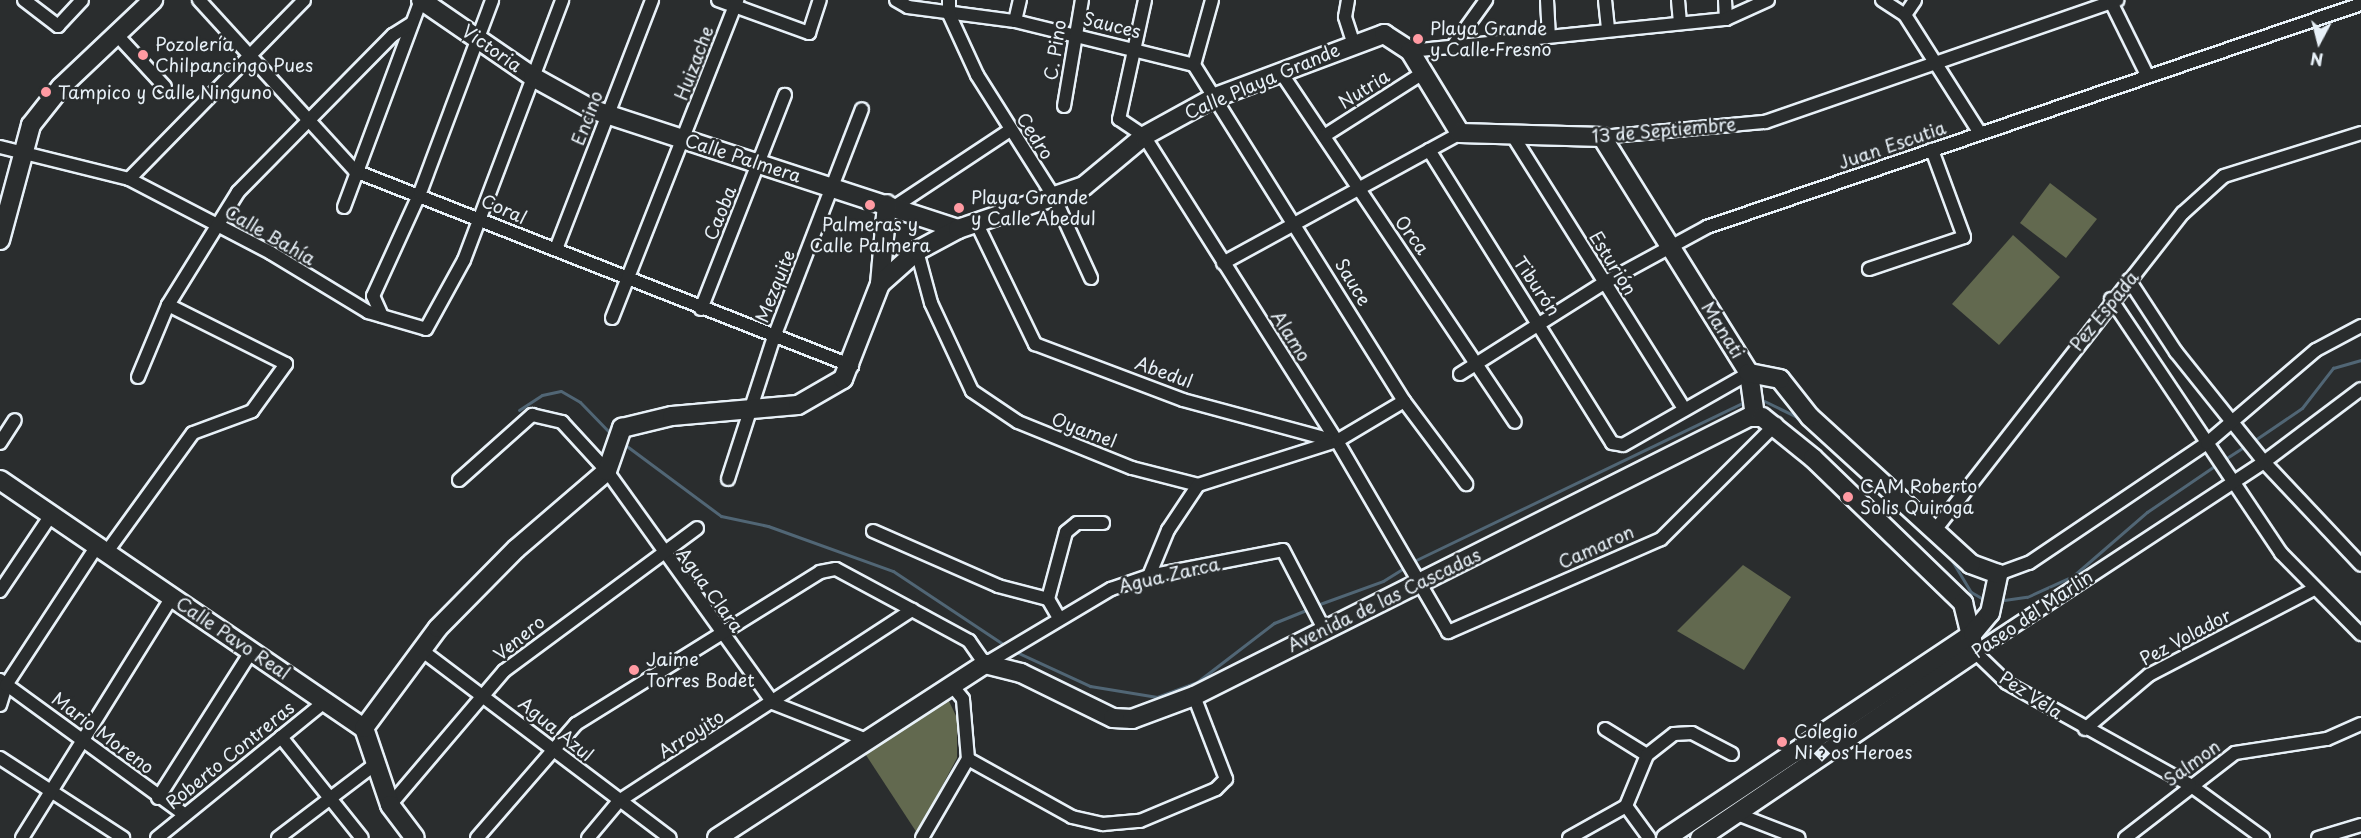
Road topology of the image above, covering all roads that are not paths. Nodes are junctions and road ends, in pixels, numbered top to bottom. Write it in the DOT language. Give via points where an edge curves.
graph roads {
  1 [pos="24,0"];
  2 [pos="82,0"];
  3 [pos="153,0"];
  4 [pos="199,0"];
  5 [pos="304,0"];
  6 [pos="421,0"];
  7 [pos="492,0"];
  8 [pos="562,0"];
  9 [pos="652,0"];
  10 [pos="718,0"];
  11 [pos="820,0"];
  12 [pos="896,0"];
  13 [pos="949,0"];
  14 [pos="1020,0"];
  15 [pos="1082,0"];
  16 [pos="1145,0"];
  17 [pos="1212,0"];
  18 [pos="1348,0"];
  19 [pos="1486,0"];
  20 [pos="1547,0"];
  21 [pos="1605,0"];
  22 [pos="1678,0"];
  23 [pos="1725,0"];
  24 [pos="1768,0"];
  25 [pos="1882,0"];
  26 [pos="1915,0"];
  27 [pos="2113,1"];
  28 [pos="736,4"];
  29 [pos="2361,4"];
  30 [pos="949,14"];
  31 [pos="1905,15"];
  32 [pos="1726,19"];
  33 [pos="1015,21"];
  34 [pos="1680,22"];
  35 [pos="412,23"];
  36 [pos="1608,29"];
  37 [pos="116,34"];
  38 [pos="1074,35"];
  39 [pos="1549,35"];
  40 [pos="477,37"];
  41 [pos="1353,41"];
  42 [pos="1454,46"];
  43 [pos="1133,49"];
  44 [pos="1410,51"];
  45 [pos="249,56"];
  46 [pos="1935,63"];
  47 [pos="1194,65"];
  48 [pos="1280,71"];
  49 [pos="1423,73"];
  50 [pos="2146,73"];
  51 [pos="532,77"];
  52 [pos="165,87"];
  53 [pos="784,95"];
  54 [pos="1213,98"];
  55 [pos="1064,106"];
  56 [pos="862,109"];
  57 [pos="607,115"];
  58 [pos="308,123"];
  59 [pos="1009,131"];
  60 [pos="1460,133"];
  61 [pos="1980,133"];
  62 [pos="2361,133"];
  63 [pos="1144,136"];
  64 [pos="1324,136"];
  65 [pos="1513,136"];
  66 [pos="1602,137"];
  67 [pos="685,139"];
  68 [pos="0,147"];
  69 [pos="1429,150"];
  70 [pos="1932,150"];
  71 [pos="20,152"];
  72 [pos="760,163"];
  73 [pos="355,171"];
  74 [pos="129,179"];
  75 [pos="834,188"];
  76 [pos="1357,192"];
  77 [pos="420,193"];
  78 [pos="1054,197"];
  79 [pos="890,205"];
  80 [pos="344,207"];
  81 [pos="480,217"];
  82 [pos="976,222"];
  83 [pos="217,225"];
  84 [pos="1298,226"];
  85 [pos="958,229"];
  86 [pos="0,240"];
  87 [pos="1670,244"];
  88 [pos="556,249"];
  89 [pos="917,251"];
  90 [pos="1223,263"];
  91 [pos="1869,269"];
  92 [pos="628,277"];
  93 [pos="1091,278"];
  94 [pos="2128,280"];
  95 [pos="1604,283"];
  96 [pos="880,284"];
  97 [pos="2111,299"];
  98 [pos="168,304"];
  99 [pos="701,309"];
  100 [pos="382,316"];
  101 [pos="612,318"];
  102 [pos="1541,323"];
  103 [pos="2361,326"];
  104 [pos="774,337"];
  105 [pos="1478,361"];
  106 [pos="852,366"];
  107 [pos="1749,373"];
  108 [pos="1460,374"];
  109 [pos="138,377"];
  110 [pos="2361,388"];
  111 [pos="1404,400"];
  112 [pos="1684,409"];
  113 [pos="752,412"];
  114 [pos="1755,416"];
  115 [pos="15,420"];
  116 [pos="1515,422"];
  117 [pos="2233,423"];
  118 [pos="1776,424"];
  119 [pos="1336,441"];
  120 [pos="0,443"];
  121 [pos="2207,443"];
  122 [pos="2264,462"];
  123 [pos="607,471"];
  124 [pos="728,479"];
  125 [pos="0,480"];
  126 [pos="459,480"];
  127 [pos="2232,481"];
  128 [pos="1466,484"];
  129 [pos="1198,485"];
  130 [pos="51,515"];
  131 [pos="1103,523"];
  132 [pos="697,528"];
  133 [pos="1935,530"];
  134 [pos="873,531"];
  135 [pos="101,549"];
  136 [pos="662,555"];
  137 [pos="2360,561"];
  138 [pos="1998,574"];
  139 [pos="1149,576"];
  140 [pos="1418,585"];
  141 [pos="2312,590"];
  142 [pos="0,591"];
  143 [pos="172,597"];
  144 [pos="1048,599"];
  145 [pos="912,610"];
  146 [pos="1058,616"];
  147 [pos="1324,629"];
  148 [pos="1973,633"];
  149 [pos="2361,634"];
  150 [pos="721,635"];
  151 [pos="420,649"];
  152 [pos="251,652"];
  153 [pos="1975,652"];
  154 [pos="991,662"];
  155 [pos="3,682"];
  156 [pos="951,684"];
  157 [pos="486,695"];
  158 [pos="1194,696"];
  159 [pos="327,700"];
  160 [pos="773,703"];
  161 [pos="0,705"];
  162 [pos="2361,724"];
  163 [pos="364,728"];
  164 [pos="1605,729"];
  165 [pos="2085,729"];
  166 [pos="1820,735"];
  167 [pos="83,737"];
  168 [pos="281,737"];
  169 [pos="867,740"];
  170 [pos="551,749"];
  171 [pos="1832,750"];
  172 [pos="1732,754"];
  173 [pos="1647,755"];
  174 [pos="0,758"];
  175 [pos="968,759"];
  176 [pos="374,765"];
  177 [pos="2190,785"];
  178 [pos="55,793"];
  179 [pos="158,798"];
  180 [pos="329,798"];
  181 [pos="619,801"];
  182 [pos="390,804"];
  183 [pos="1626,806"];
  184 [pos="1737,814"];
  185 [pos="185,815"];
  186 [pos="2361,825"];
  187 [pos="22,838"];
  188 [pos="123,838"];
  189 [pos="157,838"];
  190 [pos="278,838"];
  191 [pos="362,838"];
  192 [pos="415,838"];
  193 [pos="477,838"];
  194 [pos="588,838"];
  195 [pos="670,838"];
  196 [pos="717,838"];
  197 [pos="922,838"];
  198 [pos="1569,838"];
  199 [pos="1649,838"];
  200 [pos="1666,838"];
  201 [pos="1700,838"];
  202 [pos="1798,838"];
  203 [pos="2125,838"];
  204 [pos="2263,838"];
  205 [pos="2318,838"];
  1 -- 2 [label="street" via="58,26"];
  3 -- 37 [label="street"];
  4 -- 45 [label="street, Coral"];
  5 -- 45 [label="street"];
  6 -- 35 [label="street"];
  6 -- 40 [label="street, Victoria"];
  7 -- 40 [label="street"];
  8 -- 51 [label="street"];
  9 -- 57 [label="street, Encino"];
  10 -- 28 [label="street"];
  11 -- 28 [label="street" via="808,33"];
  12 -- 30 [label="street"];
  13 -- 30 [label="street, Cedro"];
  14 -- 33 [label="street"];
  15 -- 38 [label="street, C. Pino"];
  16 -- 43 [label="street"];
  17 -- 47 [label="street"];
  18 -- 41 [label="street" via="1345,17"];
  19 -- 42 [label="street"];
  20 -- 39 [label="street"];
  21 -- 36 [label="street"];
  22 -- 34 [label="street"];
  23 -- 32 [label="street"];
  24 -- 32 [label="street"];
  25 -- 31 [label="street"];
  26 -- 31 [label="street"];
  27 -- 46 [label="street, 13 de Septiembre"];
  27 -- 50 [label="street"];
  28 -- 67 [label="street, Huizache"];
  29 -- 50 [label="street, Juan Escutia"];
  30 -- 33 [label="street, Sauces"];
  30 -- 59 [label="street, Cedro"];
  31 -- 46 [label="street"];
  32 -- 34 [label="street"];
  33 -- 38 [label="street, Sauces"];
  34 -- 36 [label="street"];
  35 -- 58 [label="street" via="393,35"];
  35 -- 73 [label="street"];
  36 -- 39 [label="street"];
  37 -- 52 [label="street"];
  37 -- 71 [label="street" via="42,109"];
  38 -- 43 [label="street, Sauces"];
  38 -- 55 [label="street, C. Pino"];
  39 -- 42 [label="street"];
  40 -- 51 [label="street, Victoria"];
  40 -- 77 [label="street"];
  41 -- 44 [label="street, Calle Playa Grande" via="1384,34"];
  41 -- 48 [label="street, Calle Playa Grande"];
  42 -- 44 [label="street"];
  43 -- 47 [label="street, Sauces"];
  43 -- 63 [label="street, Alamo" via="1119,119"];
  44 -- 49 [label="street, Calle Playa Grande"];
  45 -- 58 [label="street, Coral"];
  45 -- 74 [label="street"];
  46 -- 61 [label="street"];
  46 -- 66 [label="street, 13 de Septiembre" via="1765,122"];
  47 -- 54 [label="street"];
  48 -- 54 [label="street, Calle Playa Grande"];
  48 -- 64 [label="street, Orca"];
  49 -- 60 [label="street, Calle Playa Grande"];
  49 -- 64 [label="street, Nutria"];
  50 -- 61 [label="street, Juan Escutia"];
  51 -- 57 [label="street, Calle Palmera"];
  51 -- 81 [label="street"];
  53 -- 72 [label="street, Caoba"];
  54 -- 63 [label="street, Calle Playa Grande"];
  54 -- 84 [label="street, Sauce"];
  56 -- 75 [label="street, Mezquite"];
  57 -- 67 [label="street, Calle Palmera"];
  57 -- 88 [label="street, Encino"];
  58 -- 73 [label="street, Coral"];
  58 -- 83 [label="street" via="258,170"];
  59 -- 78 [label="street, Cedro"];
  59 -- 79 [label="street"];
  60 -- 65 [label="street, 13 de Septiembre"];
  60 -- 69 [label="street"];
  61 -- 70 [label="street, Juan Escutia"];
  62 -- 94 [label="street, Pez Espada" via="2224,176 2183,213"];
  63 -- 78 [label="street, Calle Playa Grande" via="1084,186"];
  63 -- 90 [label="street, Alamo"];
  64 -- 76 [label="street, Orca"];
  65 -- 66 [label="street, 13 de Septiembre"];
  65 -- 95 [label="street, Esturión"];
  66 -- 87 [label="street, Manati"];
  67 -- 72 [label="street, Calle Palmera"];
  67 -- 92 [label="street, Huizache"];
  68 -- 71 [label="street, Calle Bahía"];
  69 -- 76 [label="street"];
  69 -- 102 [label="street, Tiburón"];
  70 -- 87 [label="street, Juan Escutia"];
  70 -- 91 [label="street" via="1965,233 1961,239"];
  71 -- 74 [label="street, Calle Bahía"];
  71 -- 86 [label="street"];
  72 -- 75 [label="street, Calle Palmera"];
  72 -- 99 [label="street, Caoba"];
  73 -- 77 [label="street, Coral"];
  73 -- 80 [label="street"];
  74 -- 83 [label="street, Calle Bahía"];
  75 -- 79 [label="street, Calle Palmera"];
  75 -- 104 [label="street, Mezquite"];
  76 -- 84 [label="street"];
  76 -- 105 [label="street, Orca"];
  77 -- 81 [label="street, Coral"];
  77 -- 100 [label="street" via="373,297"];
  78 -- 82 [label="street, Calle Playa Grande"];
  78 -- 93 [label="street, Cedro"];
  79 -- 85 [label="street, Calle Palmera"];
  79 -- 96 [label="street, Calle Playa Grande"];
  81 -- 88 [label="street, Coral"];
  81 -- 100 [label="street, Calle Bahía" via="464,260 426,329"];
  82 -- 85 [label="street, Calle Playa Grande"];
  82 -- 119 [label="street, Abedul" via="1035,344 1183,400"];
  83 -- 98 [label="street"];
  83 -- 100 [label="street, Calle Bahía"];
  84 -- 90 [label="street"];
  84 -- 111 [label="street, Sauce"];
  85 -- 89 [label="street, Calle Playa Grande"];
  87 -- 95 [label="street, Juan Escutia"];
  87 -- 107 [label="street, Manati"];
  88 -- 92 [label="street, Coral"];
  89 -- 96 [label="street, Calle Playa Grande"];
  89 -- 129 [label="street, Oyamel" via="950,351 972,392 992,409 1132,468"];
  90 -- 119 [label="street, Alamo"];
  92 -- 99 [label="street, Coral"];
  92 -- 101 [label="street, Huizache"];
  94 -- 97 [label="street, Pez Espada"];
  94 -- 117 [label="street" via="2176,352"];
  95 -- 102 [label="street, Juan Escutia"];
  95 -- 112 [label="street, Esturión"];
  96 -- 106 [label="street, Calle Playa Grande"];
  97 -- 121 [label="street"];
  97 -- 133 [label="street, Pez Espada"];
  98 -- 109 [label="street"];
  98 -- 135 [label="street" via="286,364 252,411 193,433"];
  99 -- 104 [label="street, Coral"];
  102 -- 105 [label="street, Juan Escutia"];
  102 -- 112 [label="street, Tiburón" via="1612,443 1623,445"];
  103 -- 117 [label="street" via="2316,350"];
  104 -- 106 [label="street, Coral"];
  104 -- 113 [label="street, Mezquite"];
  105 -- 108 [label="street, Juan Escutia"];
  105 -- 116 [label="street, Orca"];
  106 -- 113 [label="street, Calle Playa Grande" via="843,379 798,405"];
  107 -- 112 [label="street"];
  107 -- 114 [label="street"];
  107 -- 133 [label="street, Manati" via="1780,379 1810,417"];
  110 -- 122 [label="street, Paseo del Marlin"];
  111 -- 119 [label="street"];
  111 -- 128 [label="street, Sauce"];
  113 -- 123 [label="street, Calle Playa Grande" via="672,416 617,436"];
  113 -- 124 [label="street, Mezquite"];
  114 -- 118 [label="street"];
  114 -- 140 [label="street, Avenida de las Cascadas"];
  115 -- 120 [label="street"];
  117 -- 121 [label="street"];
  117 -- 122 [label="street"];
  118 -- 140 [label="street, Camaron" via="1661,539 1448,632"];
  118 -- 148 [label="street" via="1964,603"];
  119 -- 129 [label="street"];
  119 -- 140 [label="street, Alamo"];
  121 -- 127 [label="street"];
  121 -- 138 [label="street" via="2029,563"];
  122 -- 127 [label="street, Paseo del Marlin"];
  122 -- 137 [label="street"];
  123 -- 126 [label="street, Agua Clara" via="562,422 532,415"];
  123 -- 136 [label="street, Agua Clara"];
  123 -- 151 [label="street" via="516,549"];
  125 -- 130 [label="street, Calle Pavo Real"];
  127 -- 141 [label="street"];
  127 -- 153 [label="street, Paseo del Marlin"];
  129 -- 139 [label="street" via="1168,530"];
  130 -- 135 [label="street, Calle Pavo Real"];
  130 -- 142 [label="street"];
  131 -- 144 [label="street" via="1077,524 1066,532"];
  132 -- 136 [label="street, Venero"];
  133 -- 138 [label="street" via="1971,564"];
  134 -- 144 [label="street" via="998,586"];
  135 -- 143 [label="street, Calle Pavo Real"];
  135 -- 155 [label="street"];
  136 -- 150 [label="street, Agua Clara"];
  136 -- 157 [label="street, Venero" via="521,657"];
  138 -- 148 [label="street, Paseo del Marlin" via="1990,613"];
  139 -- 146 [label="street, Agua Zarca"];
  139 -- 147 [label="street, Agua Zarca" via="1283,550"];
  140 -- 147 [label="street, Avenida de las Cascadas"];
  141 -- 149 [label="street"];
  141 -- 165 [label="street, Pez Volador" via="2149,675"];
  143 -- 152 [label="street, Calle Pavo Real"];
  143 -- 167 [label="street"];
  144 -- 146 [label="street"];
  145 -- 150 [label="street" via="836,569 805,576"];
  145 -- 154 [label="street" via="969,642"];
  145 -- 160 [label="street, Arroyito"];
  146 -- 154 [label="street, Agua Zarca"];
  147 -- 158 [label="street, Avenida de las Cascadas"];
  148 -- 153 [label="street"];
  148 -- 166 [label="street, Paseo del Marlin"];
  150 -- 160 [label="street, Agua Clara"];
  150 -- 170 [label="street" via="576,724"];
  151 -- 157 [label="street, Agua Azul"];
  151 -- 163 [label="street"];
  152 -- 159 [label="street, Calle Pavo Real"];
  152 -- 179 [label="street"];
  153 -- 165 [label="street, Pez Vela" via="2007,683"];
  153 -- 171 [label="street, Paseo del Marlin"];
  154 -- 156 [label="street"];
  154 -- 158 [label="street, Avenida de las Cascadas" via="1113,718 1132,719"];
  155 -- 161 [label="street"];
  155 -- 167 [label="street, Mario Moreno"];
  156 -- 169 [label="street"];
  156 -- 175 [label="street" via="963,699"];
  157 -- 170 [label="street, Agua Azul"];
  157 -- 182 [label="street, Venero"];
  158 -- 175 [label="street" via="1226,779 1216,789 1140,821 1104,824 1072,817"];
  159 -- 163 [label="street, Calle Pavo Real"];
  159 -- 168 [label="street, Roberto Contreras"];
  160 -- 169 [label="street"];
  160 -- 181 [label="street, Arroyito"];
  162 -- 177 [label="street, Salmon" via="2327,739 2235,753"];
  163 -- 176 [label="street"];
  164 -- 173 [label="street"];
  165 -- 177 [label="street, Pez Vela"];
  166 -- 171 [label="street"];
  166 -- 200 [label="street, Paseo del Marlin"];
  167 -- 178 [label="street"];
  167 -- 179 [label="street, Mario Moreno"];
  168 -- 180 [label="street"];
  168 -- 185 [label="street, Roberto Contreras"];
  169 -- 196 [label="street"];
  170 -- 181 [label="street, Agua Azul"];
  170 -- 193 [label="street"];
  171 -- 184 [label="street, Paseo del Marlin"];
  172 -- 173 [label="street" via="1692,733 1674,734"];
  173 -- 183 [label="street"];
  174 -- 178 [label="street"];
  175 -- 197 [label="street"];
  176 -- 180 [label="street"];
  176 -- 182 [label="street"];
  177 -- 203 [label="street, Salmon"];
  177 -- 204 [label="street, Pez Vela"];
  178 -- 187 [label="street"];
  178 -- 188 [label="street"];
  179 -- 185 [label="street, Mario Moreno"];
  180 -- 190 [label="street"];
  180 -- 191 [label="street"];
  181 -- 194 [label="street, Arroyito"];
  181 -- 195 [label="street, Agua Azul"];
  182 -- 192 [label="street"];
  183 -- 198 [label="street"];
  183 -- 199 [label="street"];
  184 -- 201 [label="street, Paseo del Marlin"];
  184 -- 202 [label="street"];
  185 -- 189 [label="street, Roberto Contreras"];
  186 -- 205 [label="street"];
}
